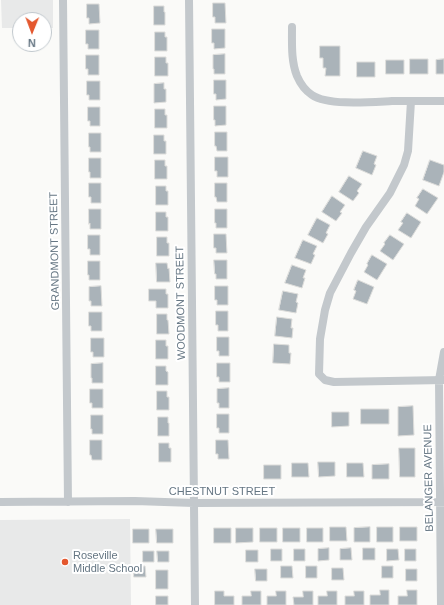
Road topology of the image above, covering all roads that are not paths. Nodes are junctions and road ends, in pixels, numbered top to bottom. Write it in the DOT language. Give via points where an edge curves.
graph roads {
  1 [pos="63,0"];
  2 [pos="189,0"];
  3 [pos="292,27"];
  4 [pos="411,101"];
  5 [pos="444,101"];
  6 [pos="444,352"];
  7 [pos="441,380"];
  8 [pos="0,502"];
  9 [pos="68,502"];
  10 [pos="442,502"];
  11 [pos="194,504"];
  12 [pos="195,605"];
  13 [pos="441,605"];
  1 -- 9 [label="street, GRANDMONT STREET"];
  2 -- 11 [label="street, WOODMONT STREET"];
  3 -- 4 [label="street" via="293,64 304,87 312,95 332,101"];
  4 -- 5 [label="street"];
  4 -- 7 [label="street" via="408,151 404,166 390,193 351,252 324,310 319,374 325,380 334,382"];
  6 -- 7 [label="street, BELANGER AVENUE"];
  7 -- 10 [label="street, BELANGER AVENUE"];
  8 -- 9 [label="street, CHESTNUT STREET"];
  9 -- 11 [label="street, CHESTNUT STREET" via="135,501"];
  10 -- 11 [label="street, CHESTNUT STREET"];
  10 -- 13 [label="street, BELANGER AVENUE"];
  11 -- 12 [label="street, WOODMONT STREET"];
}
